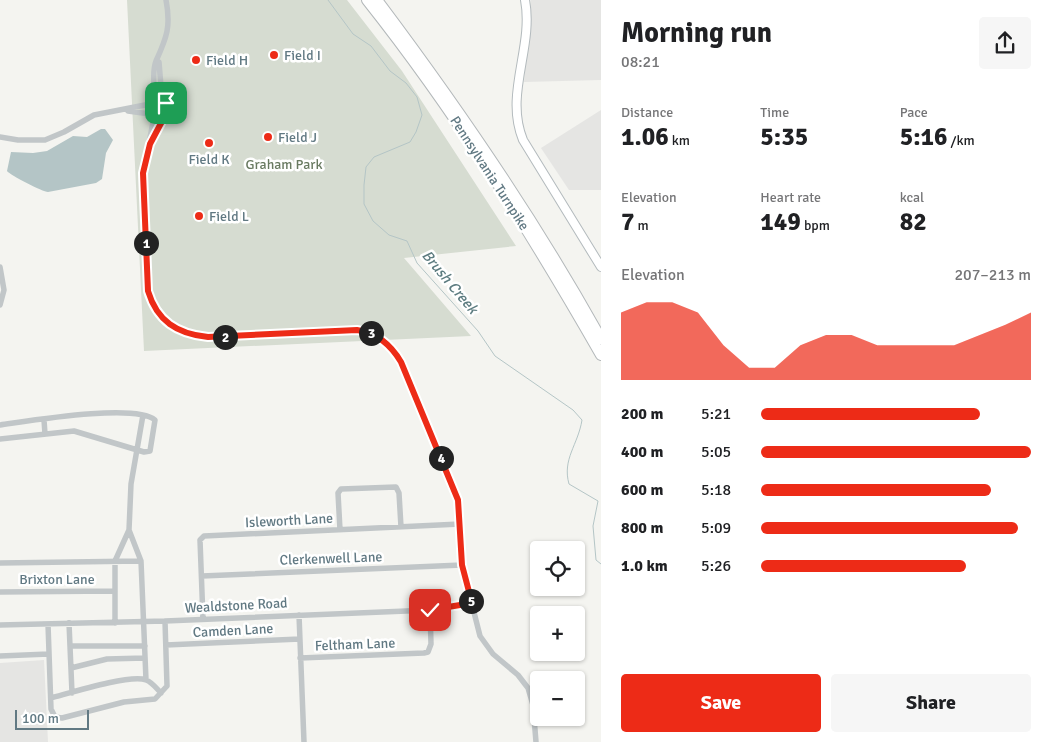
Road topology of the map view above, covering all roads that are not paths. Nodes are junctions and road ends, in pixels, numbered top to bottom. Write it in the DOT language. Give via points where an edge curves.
graph roads {
  1 [pos="166,0"];
  2 [pos="367,0"];
  3 [pos="377,0"];
  4 [pos="525,0"];
  5 [pos="160,56"];
  6 [pos="162,99"];
  7 [pos="152,102"];
  8 [pos="108,111"];
  9 [pos="152,115"];
  10 [pos="163,117"];
  11 [pos="0,137"];
  12 [pos="150,144"];
  13 [pos="0,267"];
  14 [pos="601,267"];
  15 [pos="0,306"];
  16 [pos="601,340"];
  17 [pos="601,354"];
  18 [pos="143,416"];
  19 [pos="44,420"];
  20 [pos="0,425"];
  21 [pos="45,434"];
  22 [pos="0,439"];
  23 [pos="138,451"];
  24 [pos="460,524"];
  25 [pos="401,527"];
  26 [pos="128,530"];
  27 [pos="340,530"];
  28 [pos="115,561"];
  29 [pos="141,561"];
  30 [pos="0,563"];
  31 [pos="462,565"];
  32 [pos="202,576"];
  33 [pos="115,591"];
  34 [pos="0,592"];
  35 [pos="472,603"];
  36 [pos="430,610"];
  37 [pos="299,615"];
  38 [pos="203,620"];
  39 [pos="166,621"];
  40 [pos="115,622"];
  41 [pos="144,622"];
  42 [pos="69,623"];
  43 [pos="48,624"];
  44 [pos="0,625"];
  45 [pos="300,639"];
  46 [pos="166,645"];
  47 [pos="70,646"];
  48 [pos="145,646"];
  49 [pos="49,654"];
  50 [pos="0,656"];
  51 [pos="145,658"];
  52 [pos="300,658"];
  53 [pos="71,668"];
  54 [pos="146,680"];
  55 [pos="72,693"];
  56 [pos="161,693"];
  57 [pos="51,698"];
  58 [pos="304,742"];
  59 [pos="536,742"];
  1 -- 5 [label="street" via="170,22"];
  2 -- 17 [label="highway, Pennsylvania Turnpike" via="431,84 482,160 549,264"];
  3 -- 16 [label="highway, Pennsylvania Turnpike" via="480,141 542,237"];
  4 -- 14 [label="street" via="526,27 517,89 517,125"];
  5 -- 6 [label="street"];
  5 -- 7 [label="street" via="155,68"];
  6 -- 7 [label="street"];
  6 -- 10 [label="street" via="168,108"];
  7 -- 8 [label="street"];
  7 -- 9 [label="street"];
  8 -- 9 [label="street"];
  8 -- 11 [label="street" via="86,118 46,140"];
  9 -- 10 [label="street"];
  9 -- 12 [label="street"];
  10 -- 12 [label="street"];
  12 -- 24 [label="street" via="143,184 148,291 162,318 190,335 208,337 357,330 381,338 401,362 458,500"];
  13 -- 15 [label="street" via="4,290"];
  18 -- 19 [label="street" via="95,414"];
  18 -- 23 [label="street"];
  18 -- 23 [label="street" via="155,420 152,446 150,451"];
  19 -- 20 [label="street"];
  19 -- 21 [label="street"];
  21 -- 22 [label="street"];
  21 -- 23 [label="street" via="74,431"];
  23 -- 26 [label="street" via="131,484"];
  24 -- 25 [label="street, Isleworth Lane"];
  24 -- 31 [label="street"];
  25 -- 27 [label="street, Isleworth Lane"];
  25 -- 27 [label="street" via="396,487 341,489 338,493"];
  26 -- 28 [label="street"];
  26 -- 29 [label="street"];
  27 -- 32 [label="street, Isleworth Lane" via="204,536 200,540"];
  28 -- 29 [label="street"];
  28 -- 30 [label="street"];
  28 -- 33 [label="street"];
  29 -- 41 [label="street"];
  31 -- 32 [label="street, Clerkenwell Lane"];
  31 -- 35 [label="street"];
  32 -- 38 [label="street, Isleworth Lane"];
  33 -- 34 [label="street, Brixton Lane"];
  33 -- 40 [label="street"];
  35 -- 36 [label="street, Wealdstone Road"];
  35 -- 59 [label="street" via="482,641 518,675 531,694"];
  36 -- 37 [label="street, Wealdstone Road"];
  36 -- 52 [label="street, Feltham Lane" via="431,644 428,652"];
  37 -- 38 [label="street, Wealdstone Road"];
  37 -- 45 [label="street"];
  38 -- 39 [label="street, Wealdstone Road"];
  39 -- 41 [label="street, Wealdstone Road"];
  39 -- 46 [label="street"];
  40 -- 41 [label="street, Wealdstone Road"];
  40 -- 42 [label="street, Wealdstone Road"];
  41 -- 48 [label="street"];
  42 -- 43 [label="street, Wealdstone Road"];
  42 -- 47 [label="street"];
  43 -- 44 [label="street, Wealdstone Road"];
  43 -- 49 [label="street"];
  45 -- 46 [label="street, Camden Lane"];
  45 -- 52 [label="street"];
  46 -- 56 [label="street" via="168,686"];
  47 -- 48 [label="street"];
  47 -- 53 [label="street"];
  48 -- 51 [label="street"];
  49 -- 50 [label="street"];
  49 -- 57 [label="street"];
  51 -- 53 [label="street" via="107,659"];
  51 -- 54 [label="street"];
  52 -- 58 [label="street"];
  53 -- 55 [label="street"];
  54 -- 55 [label="street" via="120,681"];
  54 -- 56 [label="street"];
  55 -- 57 [label="street"];
  56 -- 57 [label="street" via="155,699 124,702 62,718 53,713"];
}
